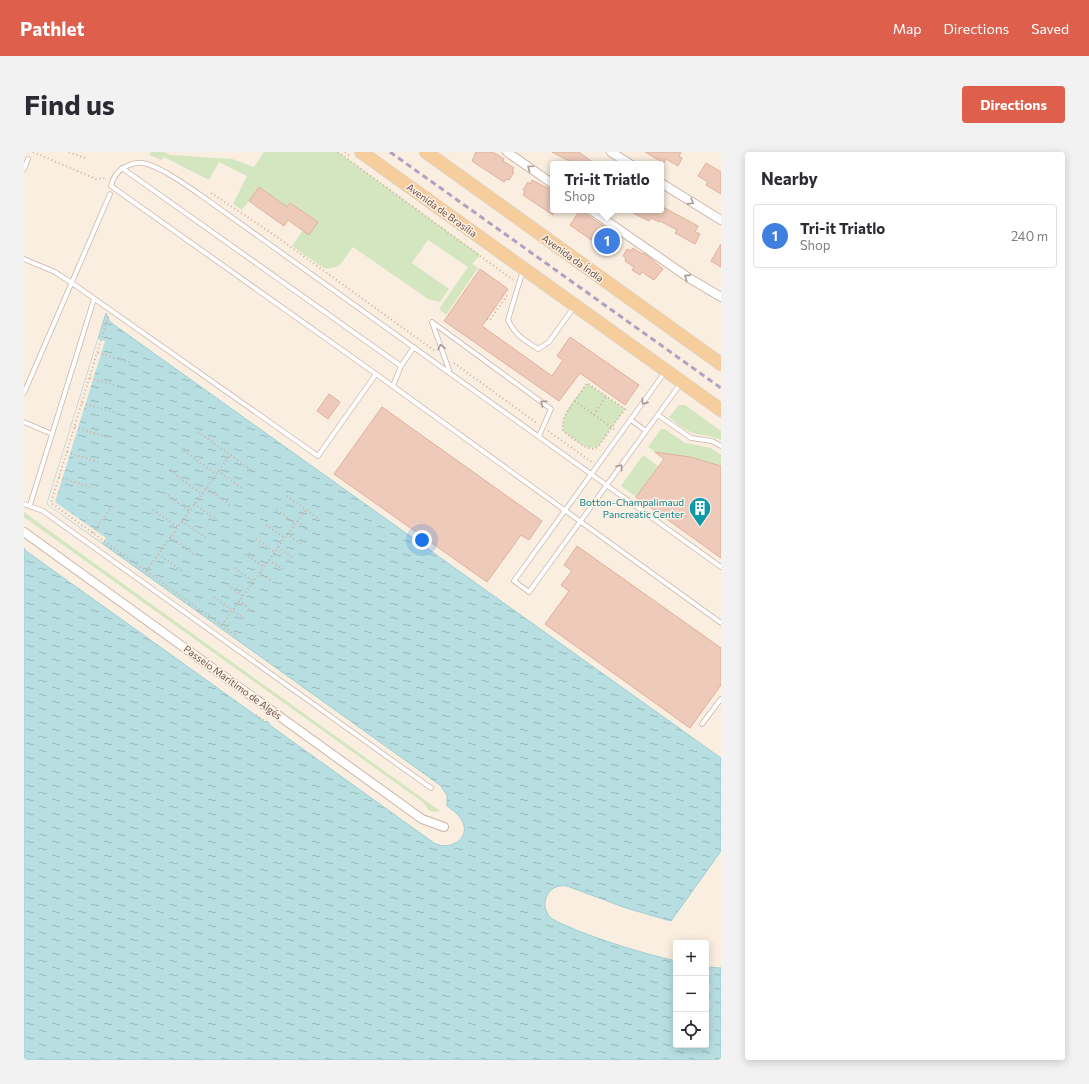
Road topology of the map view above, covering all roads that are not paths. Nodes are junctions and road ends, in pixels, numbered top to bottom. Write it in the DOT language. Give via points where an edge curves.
graph roads {
  1 [pos="361,152"];
  2 [pos="426,152"];
  3 [pos="507,152"];
  4 [pos="611,152"];
  5 [pos="28,159"];
  6 [pos="625,161"];
  7 [pos="122,168"];
  8 [pos="24,169"];
  9 [pos="550,182"];
  10 [pos="664,185"];
  11 [pos="110,194"];
  12 [pos="595,213"];
  13 [pos="721,220"];
  14 [pos="24,259"];
  15 [pos="519,272"];
  16 [pos="72,283"];
  17 [pos="721,297"];
  18 [pos="94,299"];
  19 [pos="576,305"];
  20 [pos="414,347"];
  21 [pos="721,364"];
  22 [pos="401,366"];
  23 [pos="667,370"];
  24 [pos="450,372"];
  25 [pos="376,374"];
  26 [pos="682,381"];
  27 [pos="393,386"];
  28 [pos="24,393"];
  29 [pos="721,410"];
  30 [pos="658,415"];
  31 [pos="631,420"];
  32 [pos="24,422"];
  33 [pos="646,432"];
  34 [pos="52,434"];
  35 [pos="539,436"];
  36 [pos="721,446"];
  37 [pos="592,473"];
  38 [pos="607,484"];
  39 [pos="24,504"];
  40 [pos="30,505"];
  41 [pos="565,510"];
  42 [pos="581,521"];
  43 [pos="24,532"];
  44 [pos="721,567"];
  45 [pos="721,623"];
  46 [pos="721,699"];
  47 [pos="702,724"];
  48 [pos="431,788"];
  49 [pos="444,827"];
  1 -- 15 [label="main road, Avenida de Brasília"];
  2 -- 21 [label="main road, Avenida da Índia"];
  9 -- 3 [label="street, one-way"];
  4 -- 6 [label="street"];
  5 -- 8 [label="lane"];
  7 -- 20 [label="lane" via="142,163 174,178"];
  7 -- 22 [label="lane"];
  7 -- 25 [label="lane" via="111,186"];
  10 -- 13 [label="street, one-way"];
  11 -- 16 [label="lane"];
  17 -- 12 [label="street, one-way"];
  14 -- 16 [label="lane" via="55,272"];
  15 -- 19 [label="main road, Avenida de Brasília"];
  15 -- 19 [label="lane" via="508,320 514,332 538,349 549,342"];
  16 -- 18 [label="lane"];
  16 -- 28 [label="lane"];
  18 -- 25 [label="lane" via="318,456"];
  18 -- 34 [label="lane"];
  19 -- 23 [label="main road, Avenida de Brasília"];
  20 -- 22 [label="lane"];
  20 -- 24 [label="lane"];
  22 -- 27 [label="lane"];
  23 -- 26 [label="main road, Avenida de Brasília"];
  23 -- 31 [label="lane, one-way"];
  24 -- 35 [label="lane"];
  24 -- 35 [label="lane" via="432,322 551,409"];
  25 -- 27 [label="lane"];
  26 -- 29 [label="main road, Avenida de Brasília"];
  26 -- 30 [label="lane"];
  27 -- 41 [label="lane"];
  30 -- 33 [label="lane"];
  30 -- 36 [label="lane" via="691,438 712,441"];
  31 -- 33 [label="lane"];
  31 -- 37 [label="lane"];
  32 -- 34 [label="lane"];
  38 -- 33 [label="lane, one-way"];
  34 -- 40 [label="lane"];
  35 -- 37 [label="lane"];
  37 -- 38 [label="lane"];
  37 -- 41 [label="lane"];
  38 -- 42 [label="lane"];
  38 -- 44 [label="lane"];
  39 -- 40 [label="lane"];
  40 -- 48 [label="lane" via="43,511"];
  41 -- 42 [label="lane"];
  41 -- 42 [label="lane" via="514,581 529,592"];
  42 -- 45 [label="lane"];
  43 -- 49 [label="street, Passeio Marítimo de Algés" via="408,806 421,818"];
  46 -- 47 [label="lane"];
}
